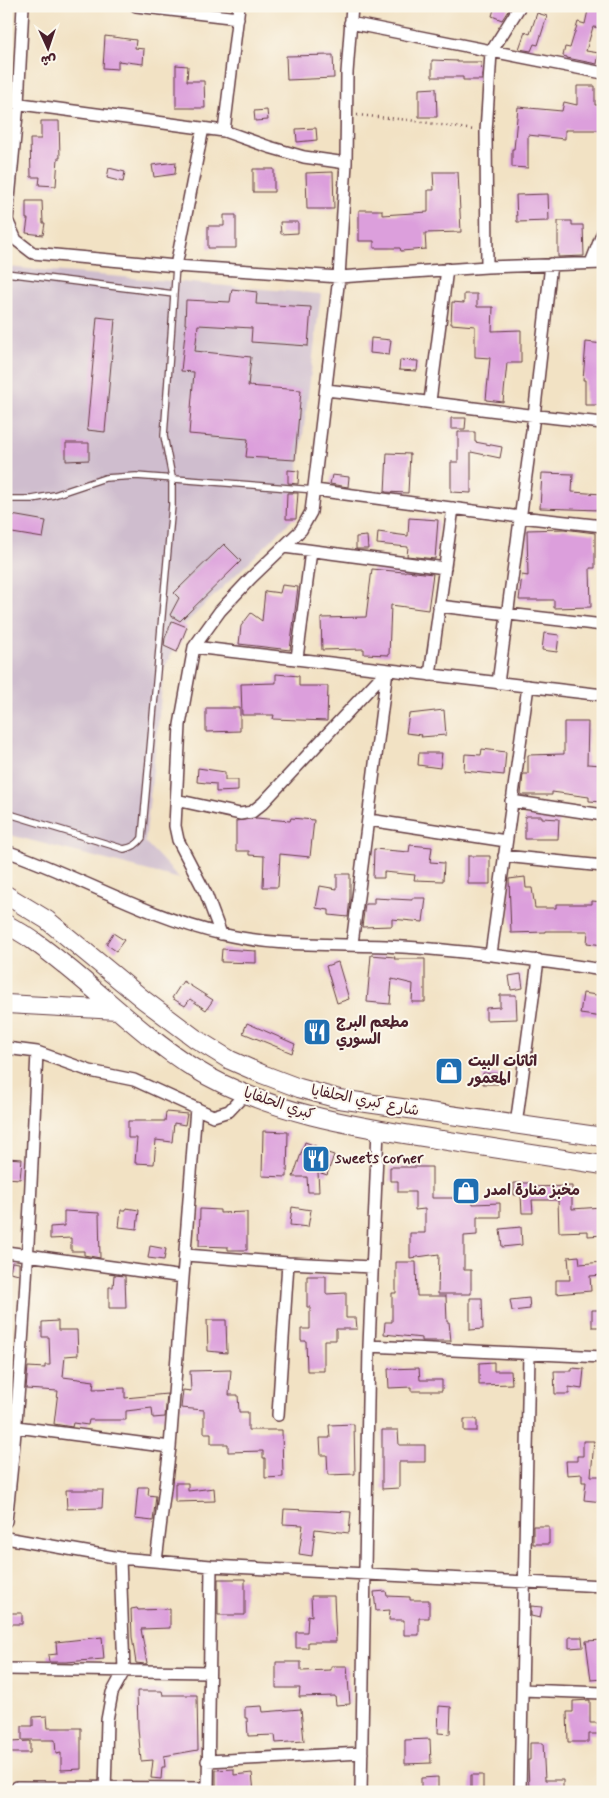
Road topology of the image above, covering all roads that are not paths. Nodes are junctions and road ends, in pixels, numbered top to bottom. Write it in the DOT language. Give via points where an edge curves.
graph roads {
  1 [pos="23,6"];
  2 [pos="136,6"];
  3 [pos="240,6"];
  4 [pos="352,6"];
  5 [pos="520,6"];
  6 [pos="238,18"];
  7 [pos="350,23"];
  8 [pos="491,52"];
  9 [pos="603,73"];
  10 [pos="6,102"];
  11 [pos="18,104"];
  12 [pos="203,128"];
  13 [pos="224,131"];
  14 [pos="346,163"];
  15 [pos="603,232"];
  16 [pos="591,263"];
  17 [pos="603,263"];
  18 [pos="551,264"];
  19 [pos="176,266"];
  20 [pos="486,267"];
  21 [pos="447,269"];
  22 [pos="6,273"];
  23 [pos="339,276"];
  24 [pos="174,294"];
  25 [pos="326,390"];
  26 [pos="430,401"];
  27 [pos="534,416"];
  28 [pos="603,423"];
  29 [pos="172,477"];
  30 [pos="315,490"];
  31 [pos="6,499"];
  32 [pos="453,508"];
  33 [pos="520,517"];
  34 [pos="603,526"];
  35 [pos="284,547"];
  36 [pos="312,550"];
  37 [pos="445,568"];
  38 [pos="440,606"];
  39 [pos="506,614"];
  40 [pos="603,625"];
  41 [pos="194,647"];
  42 [pos="297,658"];
  43 [pos="387,670"];
  44 [pos="430,675"];
  45 [pos="498,683"];
  46 [pos="528,686"];
  47 [pos="603,695"];
  48 [pos="176,800"];
  49 [pos="512,801"];
  50 [pos="6,813"];
  51 [pos="603,815"];
  52 [pos="368,820"];
  53 [pos="506,841"];
  54 [pos="6,851"];
  55 [pos="504,856"];
  56 [pos="603,866"];
  57 [pos="6,895"];
  58 [pos="6,924"];
  59 [pos="221,934"];
  60 [pos="352,944"];
  61 [pos="490,954"];
  62 [pos="538,960"];
  63 [pos="603,970"];
  64 [pos="6,1004"];
  65 [pos="118,1010"];
  66 [pos="6,1048"];
  67 [pos="37,1052"];
  68 [pos="245,1094"];
  69 [pos="196,1108"];
  70 [pos="516,1125"];
  71 [pos="378,1130"];
  72 [pos="603,1138"];
  73 [pos="603,1165"];
  74 [pos="6,1252"];
  75 [pos="186,1255"];
  76 [pos="28,1256"];
  77 [pos="288,1263"];
  78 [pos="372,1268"];
  79 [pos="183,1277"];
  80 [pos="369,1346"];
  81 [pos="529,1354"];
  82 [pos="603,1357"];
  83 [pos="278,1415"];
  84 [pos="17,1427"];
  85 [pos="170,1446"];
  86 [pos="6,1521"];
  87 [pos="6,1538"];
  88 [pos="120,1558"];
  89 [pos="156,1561"];
  90 [pos="211,1566"];
  91 [pos="366,1574"];
  92 [pos="524,1583"];
  93 [pos="603,1586"];
  94 [pos="6,1669"];
  95 [pos="124,1671"];
  96 [pos="209,1672"];
  97 [pos="522,1690"];
  98 [pos="603,1693"];
  99 [pos="362,1753"];
  100 [pos="207,1761"];
  101 [pos="13,1788"];
  102 [pos="106,1790"];
  103 [pos="208,1790"];
  104 [pos="361,1792"];
  105 [pos="520,1792"];
  1 -- 11 [label="street"];
  2 -- 6 [label="street"];
  3 -- 6 [label="street"];
  4 -- 7 [label="street"];
  5 -- 8 [label="street"];
  6 -- 13 [label="street"];
  7 -- 8 [label="street"];
  7 -- 14 [label="street"];
  8 -- 9 [label="street"];
  8 -- 20 [label="street" via="486,132"];
  10 -- 11 [label="street"];
  11 -- 12 [label="street"];
  11 -- 19 [label="street" via="7,220 16,240 33,253"];
  12 -- 13 [label="street"];
  12 -- 19 [label="street"];
  13 -- 14 [label="street" via="269,148"];
  14 -- 23 [label="street"];
  15 -- 16 [label="street"];
  16 -- 17 [label="street"];
  16 -- 18 [label="street"];
  18 -- 20 [label="street"];
  18 -- 27 [label="street"];
  19 -- 23 [label="street"];
  19 -- 24 [label="lane"];
  20 -- 21 [label="street"];
  21 -- 23 [label="street"];
  21 -- 26 [label="street"];
  22 -- 24 [label="lane"];
  23 -- 25 [label="street"];
  24 -- 29 [label="lane" via="164,436"];
  25 -- 26 [label="street"];
  25 -- 30 [label="street"];
  26 -- 27 [label="street"];
  27 -- 28 [label="street"];
  27 -- 33 [label="street"];
  29 -- 30 [label="lane"];
  29 -- 31 [label="lane" via="105,478 54,495"];
  29 -- 50 [label="lane" via="142,838 139,843 124,849"];
  30 -- 32 [label="street"];
  30 -- 35 [label="street" via="311,512 301,530"];
  32 -- 33 [label="street"];
  32 -- 37 [label="street"];
  33 -- 34 [label="street"];
  33 -- 39 [label="street"];
  35 -- 36 [label="street"];
  35 -- 41 [label="street" via="220,611"];
  36 -- 37 [label="street"];
  36 -- 42 [label="street"];
  37 -- 38 [label="street"];
  38 -- 39 [label="street"];
  38 -- 44 [label="street"];
  39 -- 40 [label="street"];
  39 -- 45 [label="street"];
  41 -- 42 [label="street"];
  41 -- 48 [label="street" via="180,725"];
  42 -- 43 [label="street"];
  43 -- 44 [label="street"];
  43 -- 48 [label="street" via="252,812 240,814"];
  43 -- 52 [label="street"];
  44 -- 45 [label="street"];
  45 -- 46 [label="street"];
  46 -- 47 [label="street"];
  46 -- 49 [label="street"];
  48 -- 59 [label="street" via="178,840 206,894"];
  49 -- 51 [label="street"];
  49 -- 53 [label="street"];
  52 -- 53 [label="street"];
  52 -- 60 [label="street"];
  53 -- 55 [label="street"];
  54 -- 59 [label="street" via="153,913"];
  55 -- 56 [label="street"];
  55 -- 61 [label="street"];
  57 -- 70 [label="main road, شارع كبري الحلفايا" via="47,920 144,1000 230,1060 299,1088 339,1099"];
  58 -- 65 [label="main road, كبري الحلفايا" via="35,941"];
  59 -- 60 [label="street" via="286,943"];
  60 -- 61 [label="street"];
  61 -- 62 [label="street"];
  62 -- 63 [label="street"];
  62 -- 70 [label="street"];
  64 -- 65 [label="main road"];
  65 -- 68 [label="main road, كبري الحلفايا" via="194,1068"];
  66 -- 67 [label="street"];
  67 -- 69 [label="street" via="90,1072 134,1080"];
  67 -- 76 [label="street"];
  68 -- 69 [label="street" via="229,1111 213,1116"];
  68 -- 71 [label="main road, كبري الحلفايا" via="340,1123"];
  69 -- 75 [label="street"];
  70 -- 72 [label="main road, شارع كبري الحلفايا"];
  71 -- 73 [label="main road, كبري الحلفايا"];
  71 -- 78 [label="street"];
  74 -- 76 [label="street"];
  75 -- 77 [label="street"];
  75 -- 79 [label="street"];
  76 -- 79 [label="street"];
  76 -- 84 [label="street"];
  77 -- 78 [label="street"];
  77 -- 83 [label="street"];
  78 -- 80 [label="street"];
  79 -- 85 [label="street"];
  80 -- 81 [label="street"];
  80 -- 91 [label="street"];
  81 -- 82 [label="street"];
  81 -- 92 [label="street"];
  84 -- 85 [label="street"];
  84 -- 86 [label="street"];
  85 -- 89 [label="street"];
  87 -- 88 [label="street"];
  88 -- 89 [label="street"];
  88 -- 95 [label="street"];
  89 -- 90 [label="street"];
  90 -- 91 [label="street"];
  90 -- 96 [label="street"];
  91 -- 92 [label="street"];
  91 -- 99 [label="street"];
  92 -- 93 [label="street"];
  92 -- 97 [label="street"];
  94 -- 95 [label="street"];
  95 -- 96 [label="street"];
  95 -- 102 [label="street" via="112,1693 107,1720"];
  96 -- 100 [label="street"];
  97 -- 98 [label="street"];
  97 -- 105 [label="street"];
  99 -- 100 [label="street"];
  99 -- 104 [label="street"];
  100 -- 103 [label="street"];
  101 -- 102 [label="street"];
  102 -- 103 [label="street"];
}
